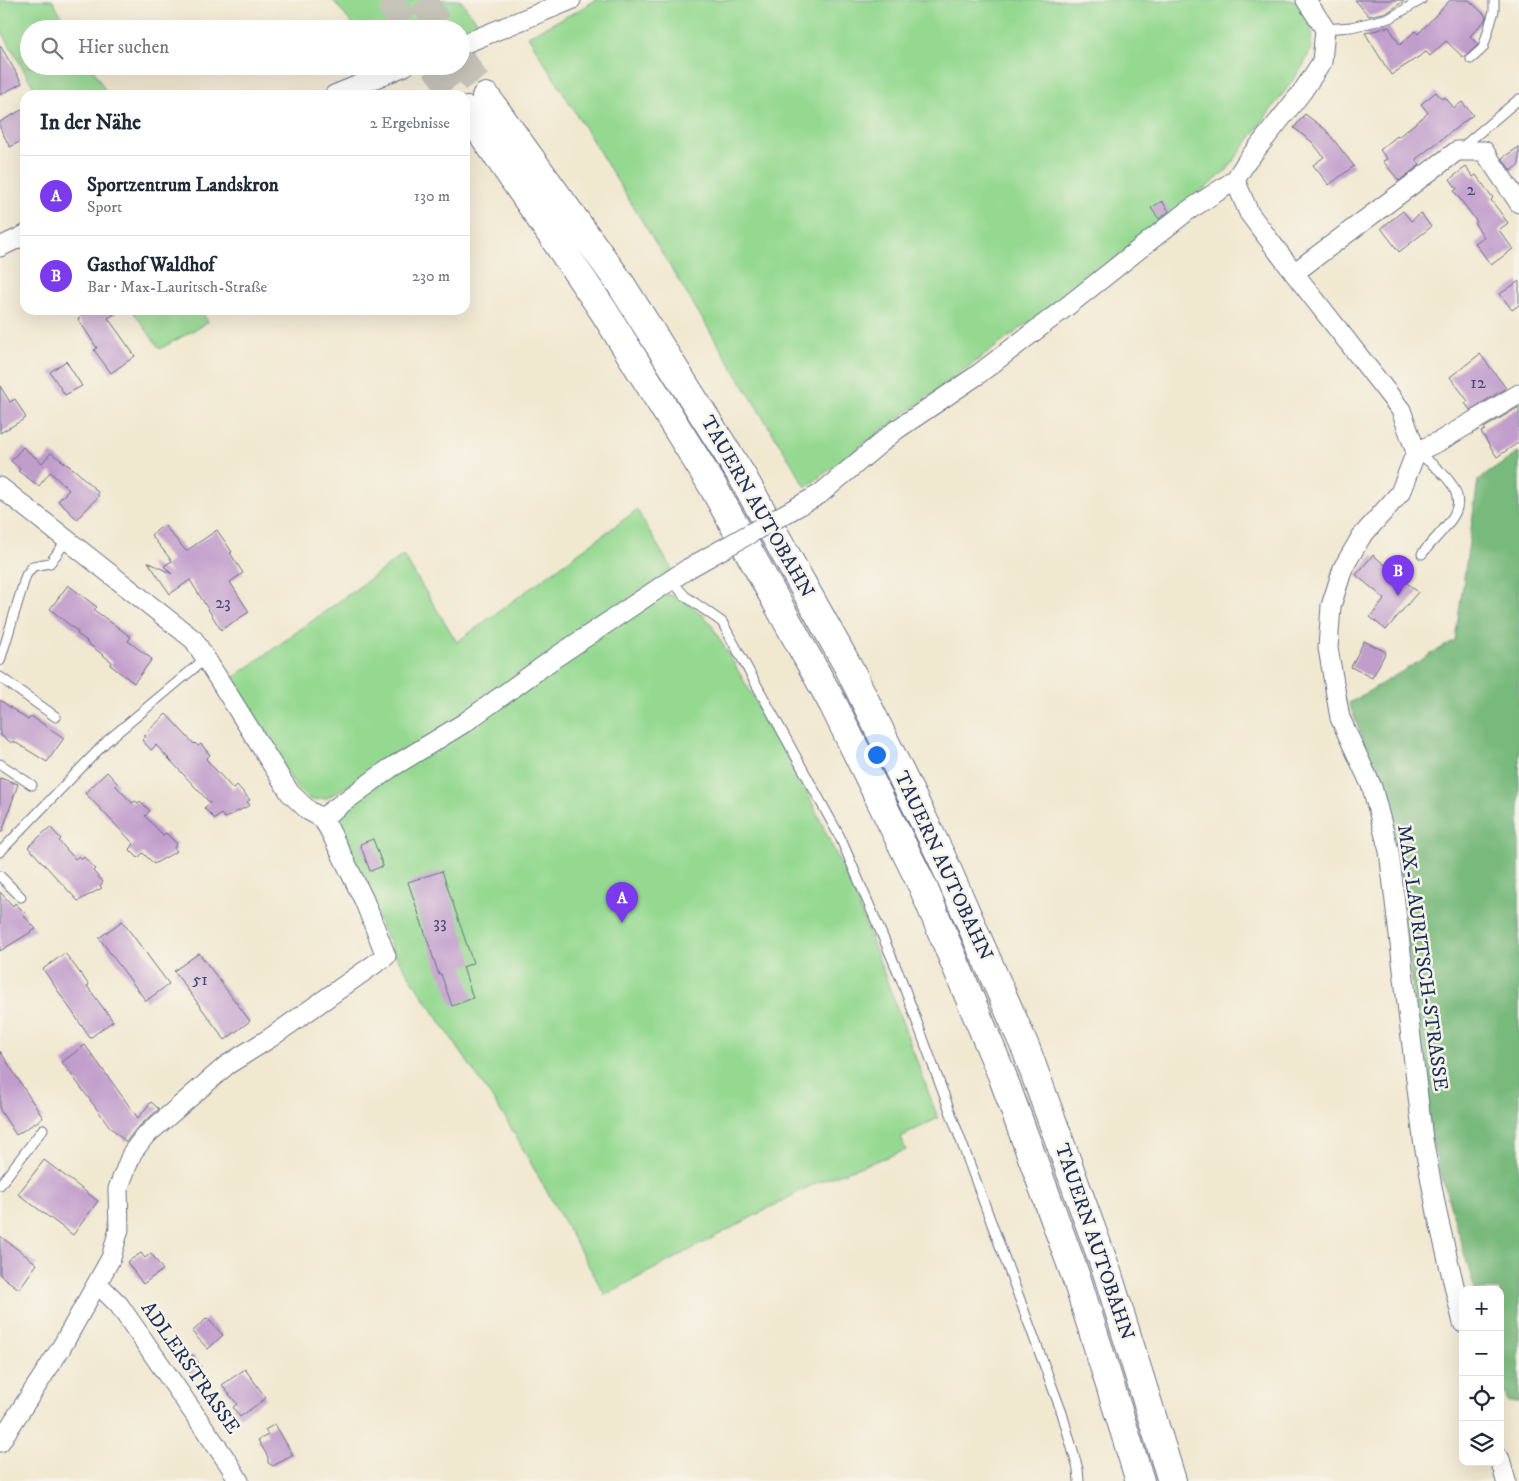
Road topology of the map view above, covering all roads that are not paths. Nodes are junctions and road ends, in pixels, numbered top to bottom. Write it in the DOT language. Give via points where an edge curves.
graph roads {
  1 [pos="571,0"];
  2 [pos="1306,0"];
  3 [pos="1421,0"];
  4 [pos="1494,0"];
  5 [pos="1325,29"];
  6 [pos="470,41"];
  7 [pos="1471,59"];
  8 [pos="383,75"];
  9 [pos="346,90"];
  10 [pos="1519,99"];
  11 [pos="1457,151"];
  12 [pos="1235,180"];
  13 [pos="1519,203"];
  14 [pos="20,237"];
  15 [pos="0,247"];
  16 [pos="1294,274"];
  17 [pos="1519,394"];
  18 [pos="1416,452"];
  19 [pos="0,487"];
  20 [pos="67,540"];
  21 [pos="1422,554"];
  22 [pos="671,580"];
  23 [pos="205,659"];
  24 [pos="0,661"];
  25 [pos="0,677"];
  26 [pos="56,716"];
  27 [pos="0,764"];
  28 [pos="32,785"];
  29 [pos="322,818"];
  30 [pos="0,852"];
  31 [pos="0,876"];
  32 [pos="21,897"];
  33 [pos="43,1129"];
  34 [pos="0,1185"];
  35 [pos="98,1284"];
  36 [pos="1459,1306"];
  37 [pos="0,1442"];
  38 [pos="1502,1466"];
  39 [pos="239,1481"];
  40 [pos="1079,1481"];
  41 [pos="1140,1481"];
  42 [pos="1172,1481"];
  43 [pos="1506,1481"];
  1 -- 6 [label="street"];
  2 -- 5 [label="street"];
  3 -- 5 [label="lane" via="1390,18"];
  4 -- 7 [label="lane" via="1483,48"];
  5 -- 12 [label="street" via="1322,62"];
  8 -- 9 [label="street"];
  10 -- 11 [label="lane"];
  11 -- 13 [label="street" via="1484,151"];
  11 -- 16 [label="street"];
  12 -- 16 [label="street" via="1249,212"];
  12 -- 22 [label="street, bridge" via="1186,212 976,376 896,430 820,494"];
  14 -- 15 [label="street"];
  16 -- 18 [label="street" via="1401,410"];
  17 -- 18 [label="street"];
  18 -- 21 [label="lane" via="1439,468 1454,488 1458,504 1454,515"];
  18 -- 36 [label="street, MAX-LAURITSCH-STRASSE" via="1400,492 1361,537 1343,568 1331,606 1328,648 1340,718 1372,788 1389,851 1423,1139"];
  19 -- 20 [label="street"];
  20 -- 23 [label="street" via="194,640"];
  20 -- 24 [label="lane" via="50,563 33,566 26,575"];
  22 -- 29 [label="street" via="464,723 389,769"];
  22 -- 40 [label="lane" via="684,596 722,622 840,837 908,997 1062,1413"];
  23 -- 29 [label="street" via="290,793"];
  23 -- 30 [label="lane" via="107,741"];
  25 -- 26 [label="lane"];
  27 -- 28 [label="lane"];
  29 -- 35 [label="street" via="364,900 386,956 227,1065 144,1137 132,1153 118,1190 119,1229 111,1258"];
  31 -- 32 [label="lane"];
  33 -- 34 [label="lane"];
  35 -- 37 [label="street"];
  35 -- 39 [label="street, ADLERSTRASSE" via="119,1305"];
  38 -- 43 [label="street"];
  41 -- 42 [label="highway, TAUERN AUTOBAHN" via="1077,1280 1002,1075 923,887 834,704 711,483 476,104 625,291 742,476 850,670 942,858 1026,1049 1107,1272"];
}
